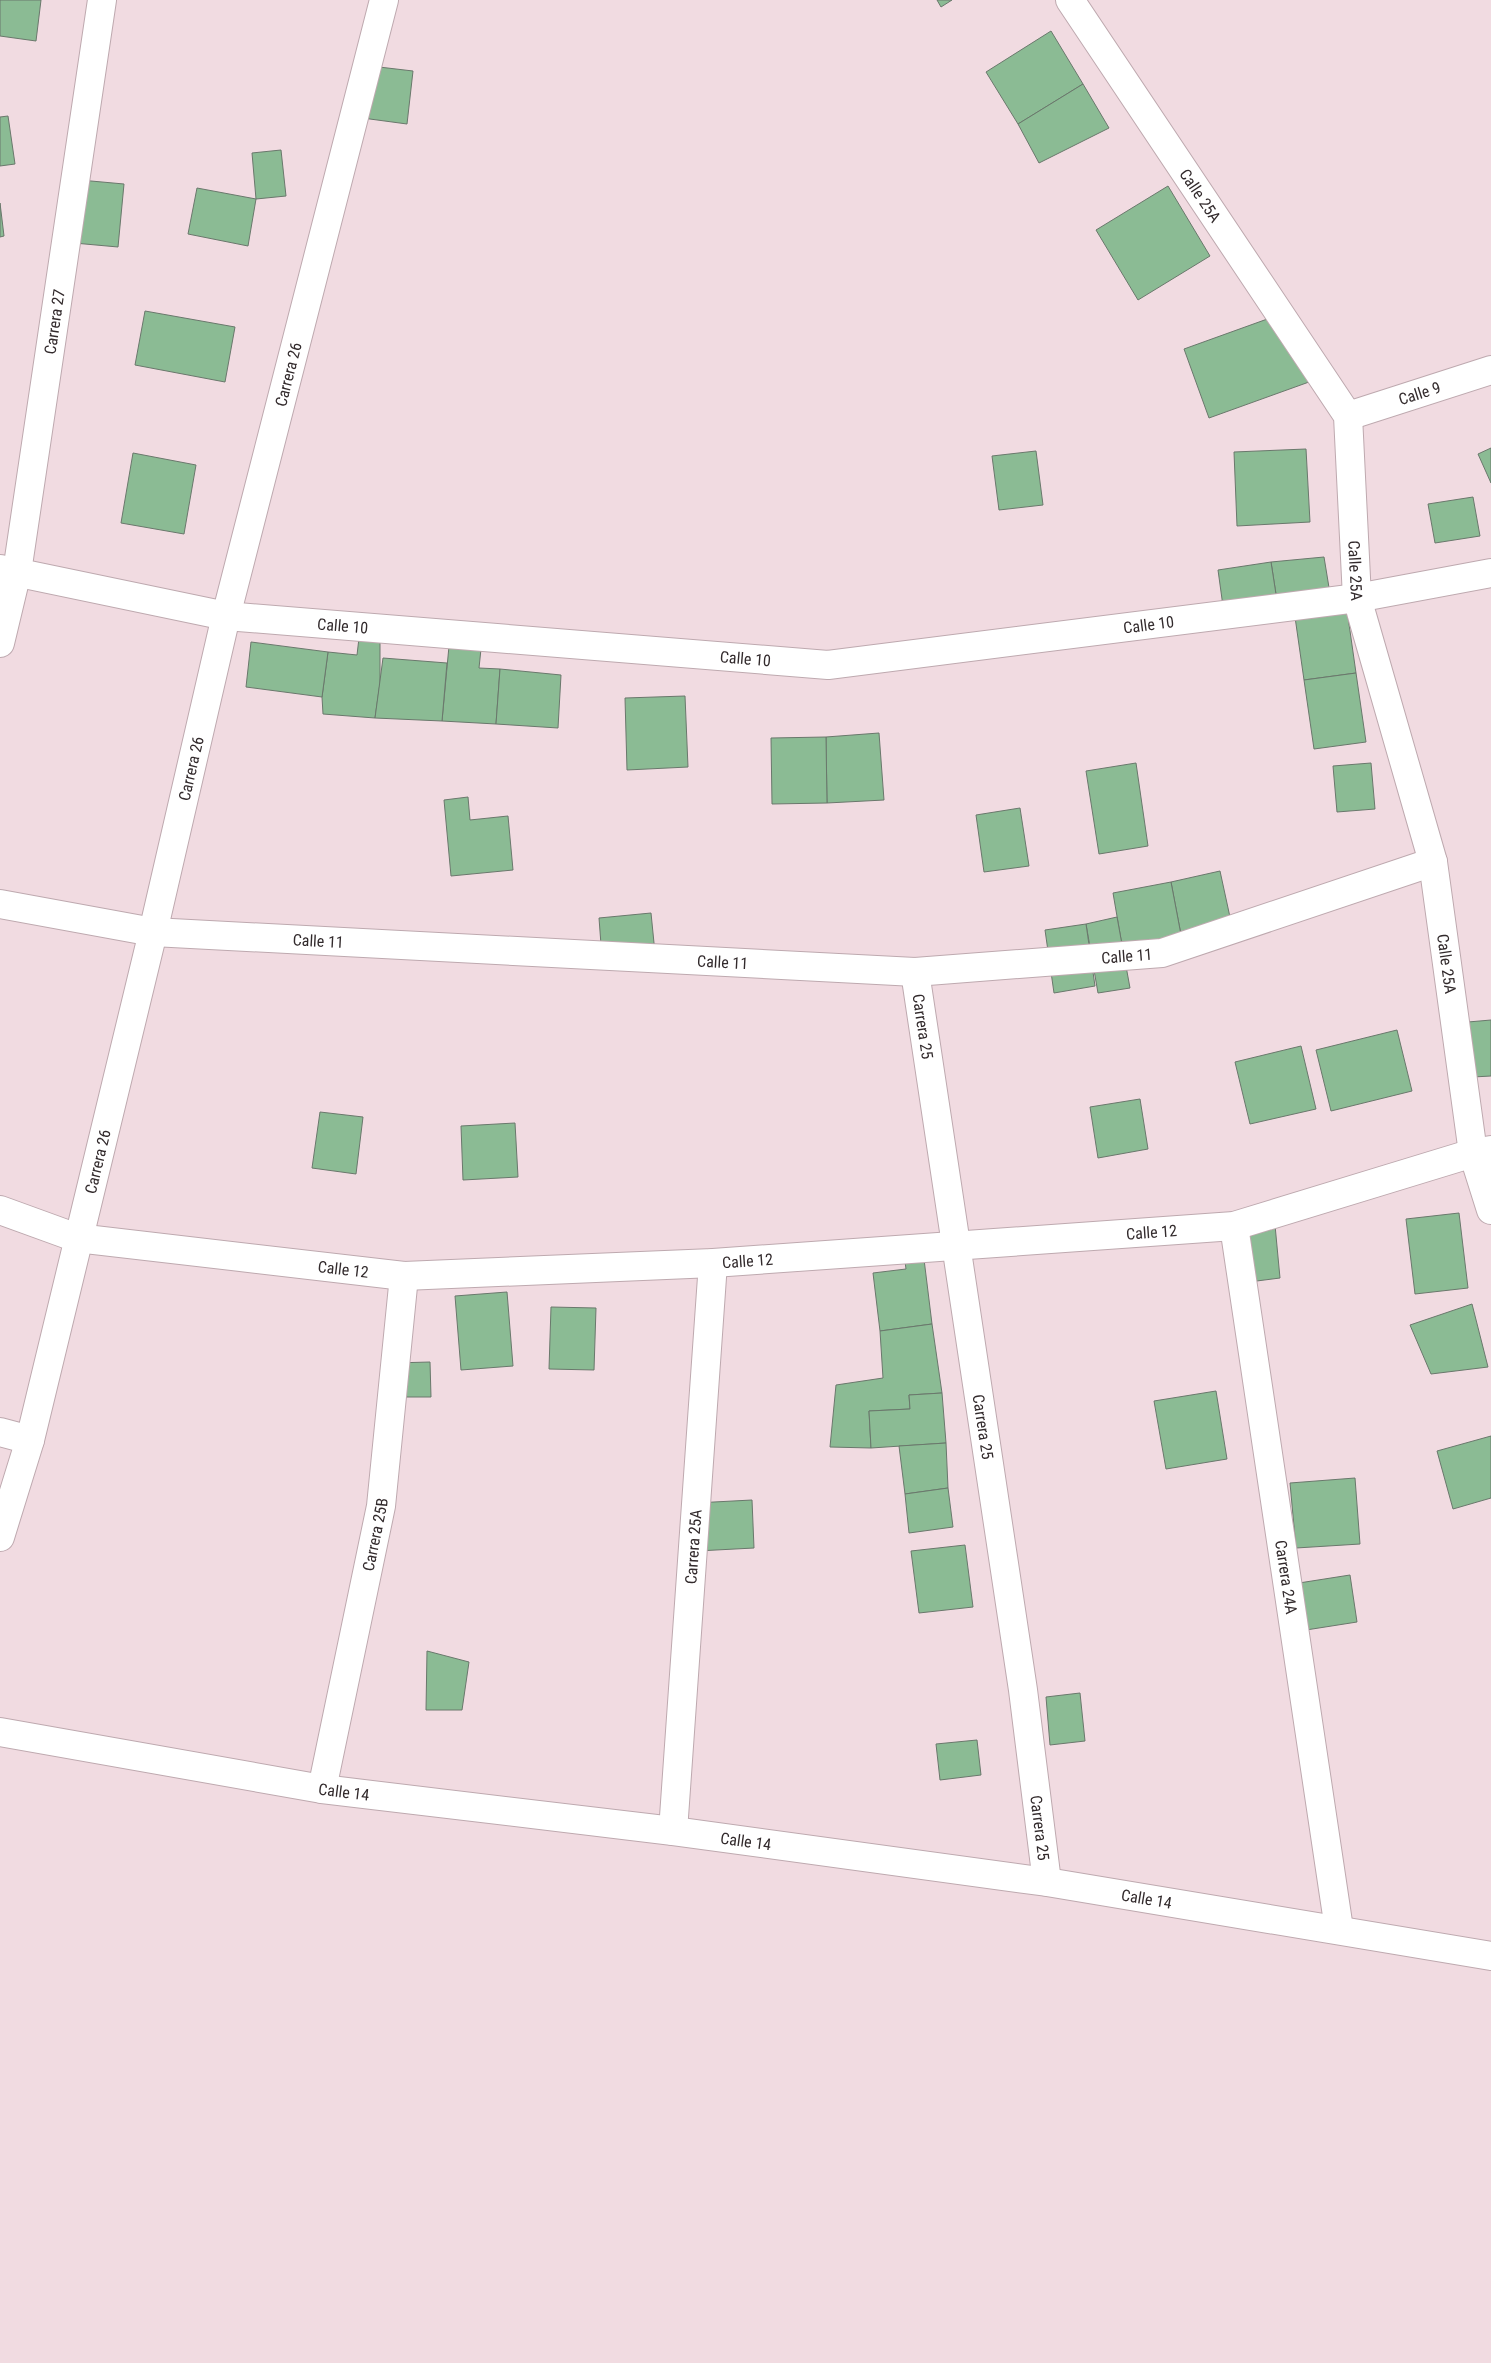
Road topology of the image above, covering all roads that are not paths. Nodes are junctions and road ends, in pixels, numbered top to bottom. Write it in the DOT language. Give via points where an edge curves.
graph roads {
  1 [pos="102,0"];
  2 [pos="384,0"];
  3 [pos="1070,0"];
  4 [pos="1491,370"];
  5 [pos="1348,416"];
  6 [pos="8,571"];
  7 [pos="1491,573"];
  8 [pos="1357,598"];
  9 [pos="226,616"];
  10 [pos="0,643"];
  11 [pos="1433,862"];
  12 [pos="0,904"];
  13 [pos="153,932"];
  14 [pos="915,972"];
  15 [pos="1482,1151"];
  16 [pos="0,1210"];
  17 [pos="1491,1210"];
  18 [pos="1234,1226"];
  19 [pos="77,1238"];
  20 [pos="955,1246"];
  21 [pos="713,1262"];
  22 [pos="404,1276"];
  23 [pos="0,1432"];
  24 [pos="30,1440"];
  25 [pos="0,1538"];
  26 [pos="0,1732"];
  27 [pos="322,1789"];
  28 [pos="673,1831"];
  29 [pos="1047,1882"];
  30 [pos="1339,1929"];
  31 [pos="1491,1956"];
  1 -- 6 [label="street, Carrera 27"];
  2 -- 9 [label="street, Carrera 26"];
  3 -- 5 [label="street, Calle 25A"];
  4 -- 5 [label="street, Calle 9"];
  5 -- 8 [label="street, Calle 25A"];
  6 -- 9 [label="street, Calle 10"];
  6 -- 10 [label="street, Carrera 27"];
  7 -- 8 [label="street, Calle 10"];
  8 -- 9 [label="street, Calle 10" via="828,665"];
  8 -- 11 [label="street, Calle 25A"];
  9 -- 13 [label="street, Carrera 26"];
  11 -- 14 [label="street, Calle 11" via="1162,953"];
  11 -- 15 [label="street, Calle 25A"];
  12 -- 13 [label="street, Calle 11"];
  13 -- 14 [label="street, Calle 11"];
  13 -- 19 [label="street, Carrera 26"];
  14 -- 20 [label="street, Carrera 25"];
  15 -- 17 [label="street, Calle 25A"];
  15 -- 18 [label="street, Calle 12"];
  16 -- 19 [label="street, Calle 12"];
  18 -- 20 [label="street, Calle 12"];
  18 -- 30 [label="street, Carrera 24A"];
  19 -- 22 [label="street, Calle 12"];
  19 -- 24 [label="street, Carrera 26"];
  20 -- 21 [label="street, Calle 12"];
  20 -- 29 [label="street, Carrera 25" via="1023,1690"];
  21 -- 22 [label="street, Calle 12"];
  21 -- 28 [label="street, Carrera 25A"];
  22 -- 27 [label="street, Carrera 25B" via="382,1506"];
  23 -- 24 [label="street"];
  24 -- 25 [label="street, Carrera 26"];
  26 -- 27 [label="street, Calle 14"];
  27 -- 28 [label="street, Calle 14"];
  28 -- 29 [label="street, Calle 14"];
  29 -- 30 [label="street, Calle 14"];
  30 -- 31 [label="street, Calle 14"];
}
